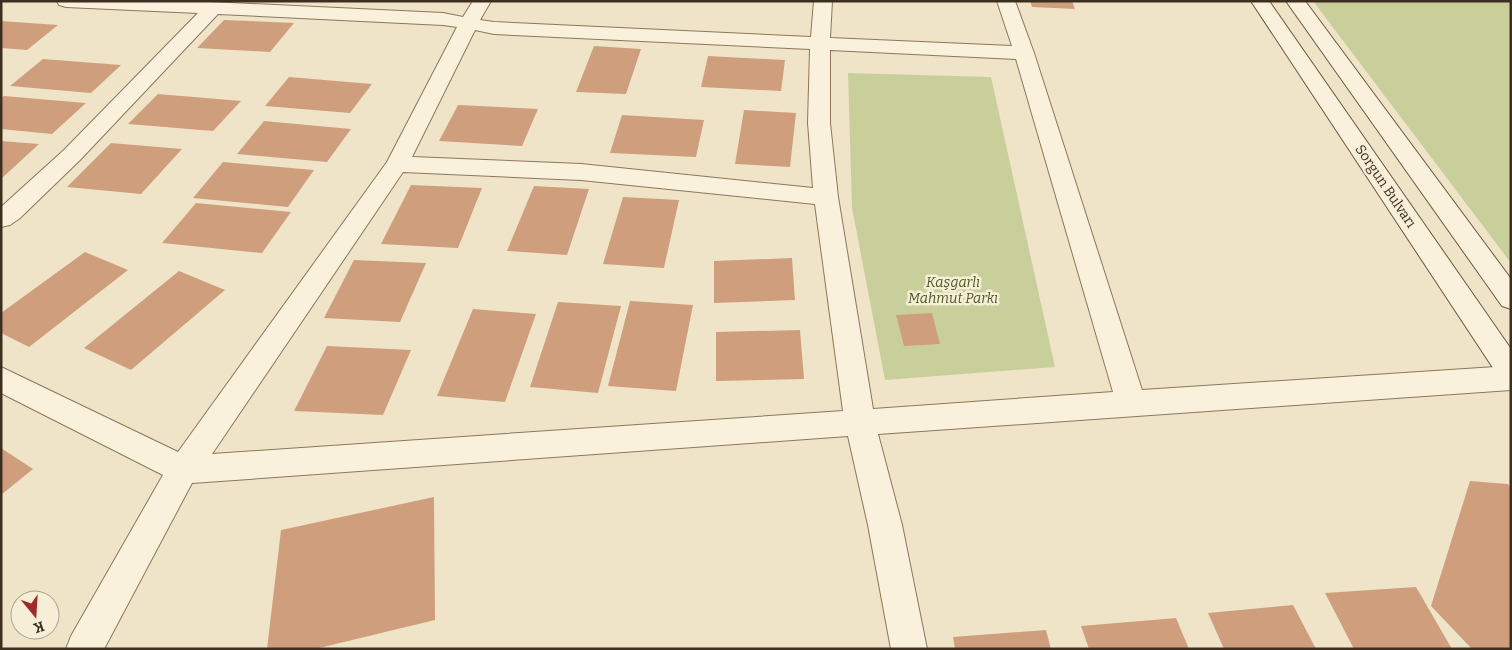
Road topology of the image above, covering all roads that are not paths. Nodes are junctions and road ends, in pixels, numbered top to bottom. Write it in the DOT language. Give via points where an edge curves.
graph roads {
  1 [pos="66,1"];
  2 [pos="823,1"];
  3 [pos="1006,1"];
  4 [pos="1260,1"];
  5 [pos="1295,1"];
  6 [pos="212,9"];
  7 [pos="476,12"];
  8 [pos="820,43"];
  9 [pos="1024,53"];
  10 [pos="397,164"];
  11 [pos="826,197"];
  12 [pos="1,219"];
  13 [pos="1511,299"];
  14 [pos="1511,372"];
  15 [pos="1511,378"];
  16 [pos="1,379"];
  17 [pos="1131,403"];
  18 [pos="860,423"];
  19 [pos="183,470"];
  20 [pos="84,649"];
  21 [pos="908,649"];
  1 -- 6 [label="street"];
  2 -- 8 [label="street"];
  3 -- 9 [label="street"];
  4 -- 14 [label="street, Sorgun Bulvarı"];
  5 -- 13 [label="street"];
  6 -- 7 [label="street" via="443,19"];
  6 -- 12 [label="street" via="72,155"];
  7 -- 8 [label="street" via="494,28"];
  7 -- 10 [label="street"];
  8 -- 9 [label="street"];
  8 -- 11 [label="street" via="819,123"];
  9 -- 17 [label="street"];
  10 -- 11 [label="street" via="581,172"];
  10 -- 19 [label="street"];
  11 -- 18 [label="street"];
  15 -- 17 [label="street"];
  16 -- 19 [label="street"];
  17 -- 18 [label="street"];
  18 -- 19 [label="street"];
  18 -- 21 [label="street" via="885,525"];
  19 -- 20 [label="street"];
}
